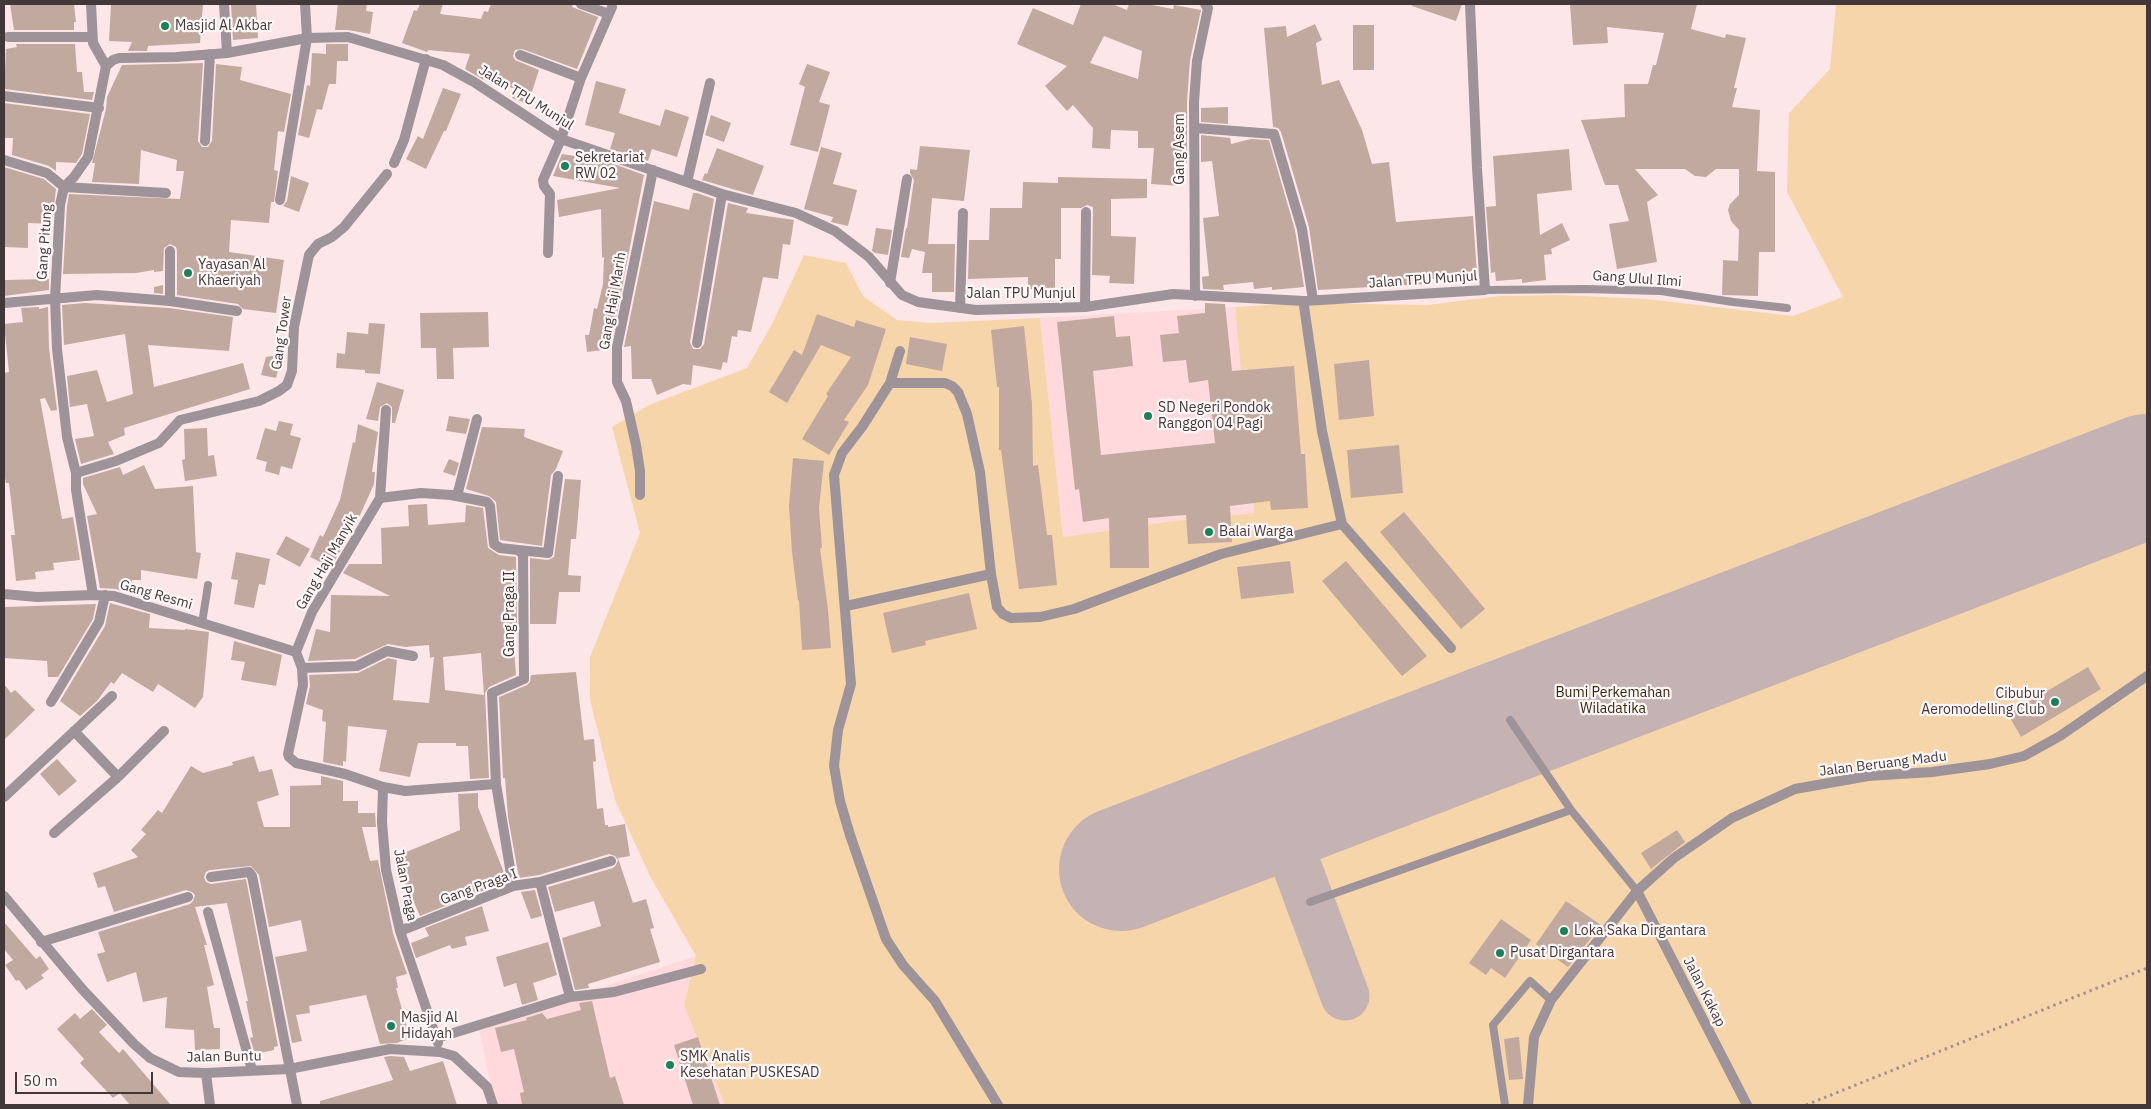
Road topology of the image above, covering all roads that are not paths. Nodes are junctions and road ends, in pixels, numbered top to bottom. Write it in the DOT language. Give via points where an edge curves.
graph roads {
  1 [pos="91,4"];
  2 [pos="224,4"];
  3 [pos="305,4"];
  4 [pos="582,4"];
  5 [pos="1205,4"];
  6 [pos="1470,4"];
  7 [pos="8,37"];
  8 [pos="92,37"];
  9 [pos="307,38"];
  10 [pos="227,53"];
  11 [pos="210,54"];
  12 [pos="520,55"];
  13 [pos="426,59"];
  14 [pos="106,66"];
  15 [pos="581,78"];
  16 [pos="710,83"];
  17 [pos="4,96"];
  18 [pos="99,108"];
  19 [pos="1195,128"];
  20 [pos="562,139"];
  21 [pos="205,141"];
  22 [pos="4,160"];
  23 [pos="394,163"];
  24 [pos="653,170"];
  25 [pos="386,174"];
  26 [pos="907,179"];
  27 [pos="687,182"];
  28 [pos="64,187"];
  29 [pos="166,193"];
  30 [pos="722,194"];
  31 [pos="280,200"];
  32 [pos="1086,212"];
  33 [pos="963,213"];
  34 [pos="170,251"];
  35 [pos="548,252"];
  36 [pos="890,283"];
  37 [pos="1485,290"];
  38 [pos="1196,296"];
  39 [pos="56,299"];
  40 [pos="170,301"];
  41 [pos="4,303"];
  42 [pos="1308,303"];
  43 [pos="1085,307"];
  44 [pos="960,308"];
  45 [pos="1787,308"];
  46 [pos="237,311"];
  47 [pos="697,343"];
  48 [pos="900,351"];
  49 [pos="890,383"];
  50 [pos="386,410"];
  51 [pos="477,420"];
  52 [pos="76,473"];
  53 [pos="558,476"];
  54 [pos="457,496"];
  55 [pos="640,496"];
  56 [pos="380,498"];
  57 [pos="1342,524"];
  58 [pos="518,550"];
  59 [pos="991,574"];
  60 [pos="208,585"];
  61 [pos="4,594"];
  62 [pos="93,595"];
  63 [pos="105,595"];
  64 [pos="846,606"];
  65 [pos="202,623"];
  66 [pos="1451,648"];
  67 [pos="296,652"];
  68 [pos="413,656"];
  69 [pos="302,668"];
  70 [pos="2147,676"];
  71 [pos="112,696"];
  72 [pos="52,702"];
  73 [pos="1510,720"];
  74 [pos="74,731"];
  75 [pos="164,731"];
  76 [pos="118,777"];
  77 [pos="496,784"];
  78 [pos="383,788"];
  79 [pos="4,797"];
  80 [pos="1572,810"];
  81 [pos="54,833"];
  82 [pos="611,861"];
  83 [pos="212,877"];
  84 [pos="540,882"];
  85 [pos="512,886"];
  86 [pos="1637,891"];
  87 [pos="4,896"];
  88 [pos="188,896"];
  89 [pos="1310,902"];
  90 [pos="208,912"];
  91 [pos="400,931"];
  92 [pos="41,942"];
  93 [pos="701,969"];
  94 [pos="570,996"];
  95 [pos="1551,1000"];
  96 [pos="437,1038"];
  97 [pos="440,1052"];
  98 [pos="289,1069"];
  99 [pos="252,1070"];
  100 [pos="206,1073"];
  101 [pos="210,1105"];
  102 [pos="297,1105"];
  103 [pos="493,1105"];
  104 [pos="998,1105"];
  105 [pos="1505,1105"];
  106 [pos="1528,1105"];
  107 [pos="1747,1105"];
  1 -- 8 [label="street"];
  2 -- 10 [label="street"];
  3 -- 9 [label="street"];
  4 -- 15 [label="street" via="610,10"];
  5 -- 19 [label="street, Gang Asem" via="1208,8 1197,61"];
  6 -- 37 [label="street, Jalan TPU Munjul"];
  7 -- 8 [label="street"];
  8 -- 14 [label="street"];
  9 -- 10 [label="street, Jalan TPU Munjul"];
  9 -- 13 [label="street, Jalan TPU Munjul" via="348,37"];
  9 -- 31 [label="street"];
  10 -- 11 [label="street, Jalan TPU Munjul"];
  11 -- 14 [label="street, Jalan TPU Munjul" via="118,58"];
  11 -- 21 [label="street"];
  12 -- 15 [label="street"];
  13 -- 20 [label="street, Jalan TPU Munjul" via="474,82"];
  13 -- 23 [label="street" via="404,140"];
  14 -- 18 [label="street"];
  15 -- 20 [label="street"];
  16 -- 27 [label="street"];
  17 -- 18 [label="street"];
  18 -- 28 [label="street" via="88,157"];
  19 -- 38 [label="street, Gang Asem"];
  19 -- 42 [label="street" via="1274,134 1302,228"];
  20 -- 24 [label="street, Jalan TPU Munjul"];
  20 -- 35 [label="street" via="543,180 550,194"];
  22 -- 28 [label="street" via="47,173"];
  24 -- 27 [label="street, Jalan TPU Munjul"];
  24 -- 55 [label="street, Gang Haji Marih" via="617,347 617,382 626,401 636,445"];
  25 -- 52 [label="street, Gang Tower" via="344,227 332,238 318,244 309,255 294,327 292,371 287,385 259,401 180,420 159,443"];
  26 -- 36 [label="street"];
  27 -- 30 [label="street, Jalan TPU Munjul"];
  28 -- 29 [label="street"];
  28 -- 39 [label="street, Gang Pitung" via="60,205"];
  30 -- 36 [label="street, Jalan TPU Munjul" via="796,213 835,231 869,256"];
  30 -- 47 [label="street"];
  32 -- 43 [label="street"];
  33 -- 44 [label="street"];
  34 -- 40 [label="street"];
  36 -- 44 [label="street, Jalan TPU Munjul" via="902,295 918,302"];
  37 -- 42 [label="street, Jalan TPU Munjul"];
  37 -- 45 [label="lane, Gang Ulul Ilmi" via="1585,288 1661,291"];
  38 -- 42 [label="street, Jalan TPU Munjul"];
  38 -- 43 [label="street, Jalan TPU Munjul" via="1173,294"];
  39 -- 40 [label="street" via="97,295"];
  39 -- 41 [label="street"];
  39 -- 52 [label="street, Gang Pitung" via="57,349 66,437"];
  40 -- 46 [label="street"];
  42 -- 57 [label="street" via="1322,431"];
  43 -- 44 [label="street, Jalan TPU Munjul"];
  48 -- 49 [label="street"];
  49 -- 59 [label="street" via="944,383 958,392 967,414 980,472"];
  49 -- 64 [label="street" via="842,453 834,475"];
  50 -- 56 [label="street"];
  51 -- 54 [label="street"];
  52 -- 62 [label="street, Gang Pitung"];
  53 -- 58 [label="street" via="548,553"];
  54 -- 56 [label="street" via="421,493"];
  54 -- 58 [label="street" via="487,502 494,544"];
  56 -- 67 [label="street, Gang Haji Manyik" via="312,612"];
  57 -- 59 [label="street" via="1221,554 1074,609 1040,616 1011,618 1003,614 997,606"];
  57 -- 66 [label="street"];
  58 -- 77 [label="street, Gang Praga II" via="524,556 524,679 492,692"];
  59 -- 64 [label="street"];
  60 -- 65 [label="lane"];
  61 -- 62 [label="street, Gang Resmi" via="37,597"];
  62 -- 63 [label="street, Gang Resmi"];
  63 -- 65 [label="street, Gang Resmi"];
  63 -- 72 [label="street" via="99,622"];
  64 -- 104 [label="street" via="851,684 838,730 834,766 850,835 892,951 935,1001"];
  65 -- 67 [label="street, Gang Resmi"];
  67 -- 69 [label="street"];
  68 -- 69 [label="street" via="387,651 357,666"];
  69 -- 78 [label="street" via="303,684 289,757 296,763 345,774"];
  70 -- 86 [label="street, Jalan Beruang Madu" via="2060,736 2024,756 1990,764 1868,776 1795,789 1732,818 1674,858"];
  71 -- 74 [label="street"];
  73 -- 80 [label="lane"];
  74 -- 76 [label="street"];
  74 -- 79 [label="street"];
  75 -- 76 [label="street"];
  76 -- 81 [label="street"];
  77 -- 78 [label="street" via="405,791"];
  77 -- 85 [label="street"];
  78 -- 91 [label="street, Jalan Praga" via="386,870"];
  80 -- 86 [label="lane"];
  80 -- 89 [label="lane"];
  82 -- 84 [label="street, Gang Praga I"];
  83 -- 98 [label="street" via="249,872 252,876"];
  84 -- 85 [label="street, Gang Praga I"];
  84 -- 94 [label="street"];
  85 -- 91 [label="street, Gang Praga I"];
  86 -- 95 [label="street, Jalan Beruang Madu"];
  86 -- 107 [label="street, Jalan Kakap"];
  87 -- 92 [label="street, Jalan Buntu"];
  88 -- 92 [label="street"];
  90 -- 99 [label="street"];
  91 -- 96 [label="street, Jalan Praga"];
  92 -- 100 [label="street, Jalan Buntu" via="150,1058 178,1072"];
  93 -- 94 [label="street" via="614,992"];
  94 -- 96 [label="street"];
  95 -- 105 [label="lane" via="1530,981 1493,1025"];
  95 -- 106 [label="street, Jalan Beruang Madu" via="1534,1037"];
  96 -- 97 [label="street, Jalan Praga"];
  97 -- 98 [label="street, Jalan Buntu" via="390,1049"];
  97 -- 103 [label="street, Jalan Buntu" via="454,1056 487,1087"];
  98 -- 99 [label="street, Jalan Buntu"];
  98 -- 102 [label="street"];
  99 -- 100 [label="street, Jalan Buntu"];
  100 -- 101 [label="street"];
}
